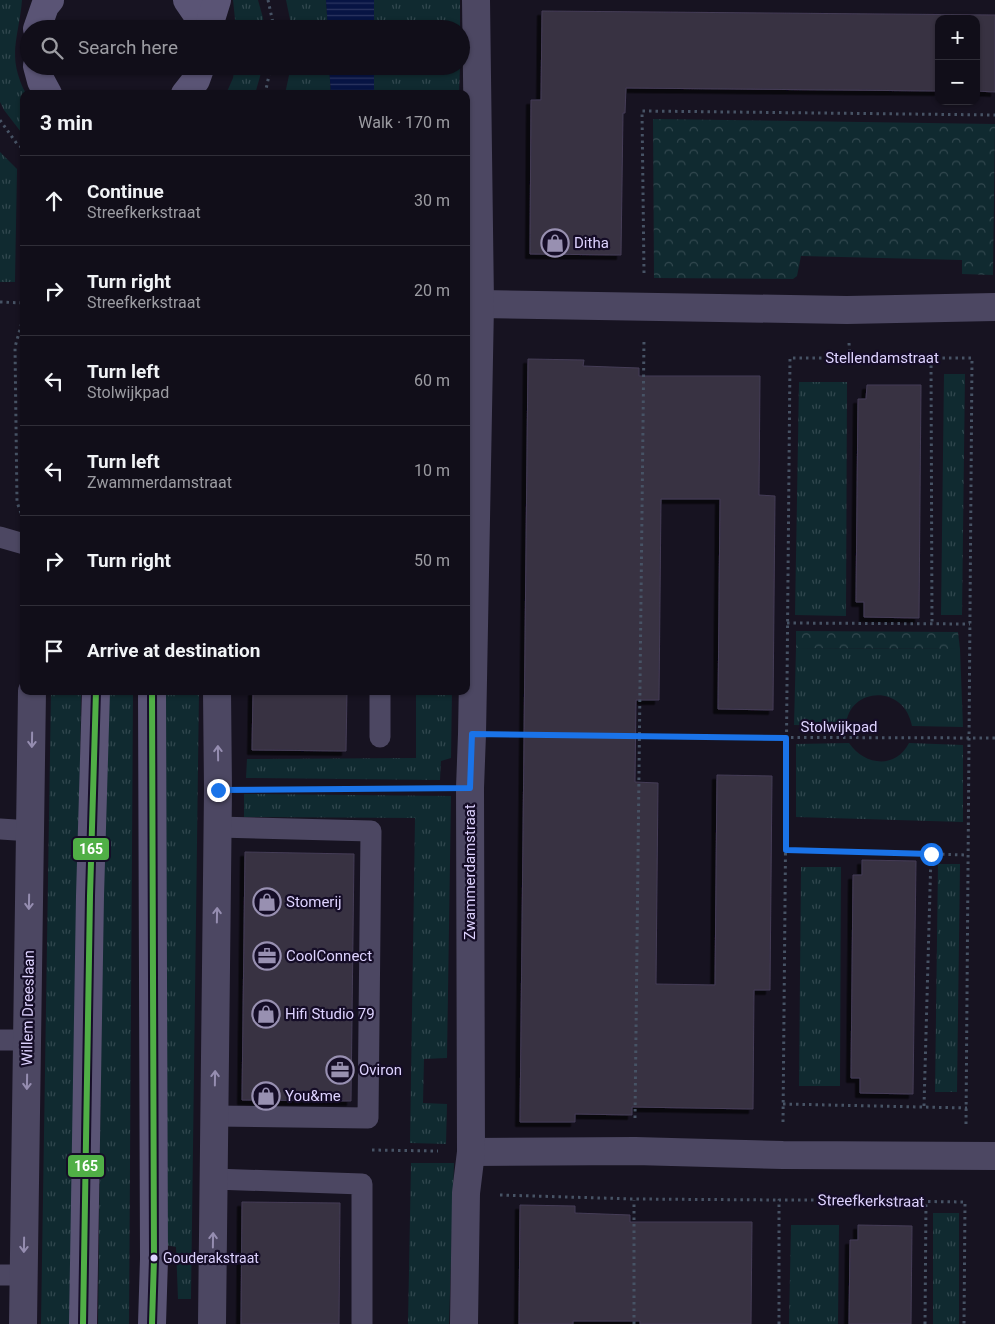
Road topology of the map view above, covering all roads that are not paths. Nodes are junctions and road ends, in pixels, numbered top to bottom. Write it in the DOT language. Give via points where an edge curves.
graph roads {
  1 [pos="187,0"];
  2 [pos="217,0"];
  3 [pos="476,0"];
  4 [pos="199,20"];
  5 [pos="211,20"];
  6 [pos="40,75"];
  7 [pos="198,75"];
  8 [pos="46,90"];
  9 [pos="188,90"];
  10 [pos="480,304"];
  11 [pos="995,307"];
  12 [pos="0,537"];
  13 [pos="20,543"];
  14 [pos="32,695"];
  15 [pos="96,695"];
  16 [pos="152,695"];
  17 [pos="217,695"];
  18 [pos="380,695"];
  19 [pos="380,737"];
  20 [pos="218,826"];
  21 [pos="0,829"];
  22 [pos="30,831"];
  23 [pos="0,1040"];
  24 [pos="27,1040"];
  25 [pos="215,1116"];
  26 [pos="471,1152"];
  27 [pos="995,1156"];
  28 [pos="214,1180"];
  29 [pos="12,1275"];
  30 [pos="23,1324"];
  31 [pos="83,1324"];
  32 [pos="152,1324"];
  33 [pos="212,1324"];
  34 [pos="362,1324"];
  35 [pos="464,1324"];
  1 -- 4 [label="main road"];
  2 -- 5 [label="main road"];
  3 -- 10 [label="street, Zwammerdamstraat"];
  6 -- 8 [label="main road"];
  7 -- 9 [label="main road"];
  10 -- 11 [label="street" via="847,310"];
  10 -- 26 [label="street, Zwammerdamstraat" via="470,788"];
  12 -- 13 [label="lane"];
  14 -- 22 [label="street, Willem Dreeslaan, one-way"];
  15 -- 31 [label="main road"];
  16 -- 32 [label="main road"];
  20 -- 17 [label="street, one-way"];
  18 -- 19 [label="lane"];
  25 -- 20 [label="street, one-way"];
  20 -- 25 [label="lane" via="371,831 369,1088 368,1118"];
  21 -- 22 [label="lane"];
  22 -- 24 [label="street, Willem Dreeslaan, one-way"];
  23 -- 24 [label="lane"];
  24 -- 29 [label="street, Willem Dreeslaan, one-way"];
  25 -- 28 [label="street"];
  26 -- 27 [label="street"];
  26 -- 35 [label="street, Zwammerdamstraat" via="466,1193"];
  33 -- 28 [label="street, one-way"];
  28 -- 34 [label="lane" via="362,1184"];
  29 -- 30 [label="street, Willem Dreeslaan"];
}
